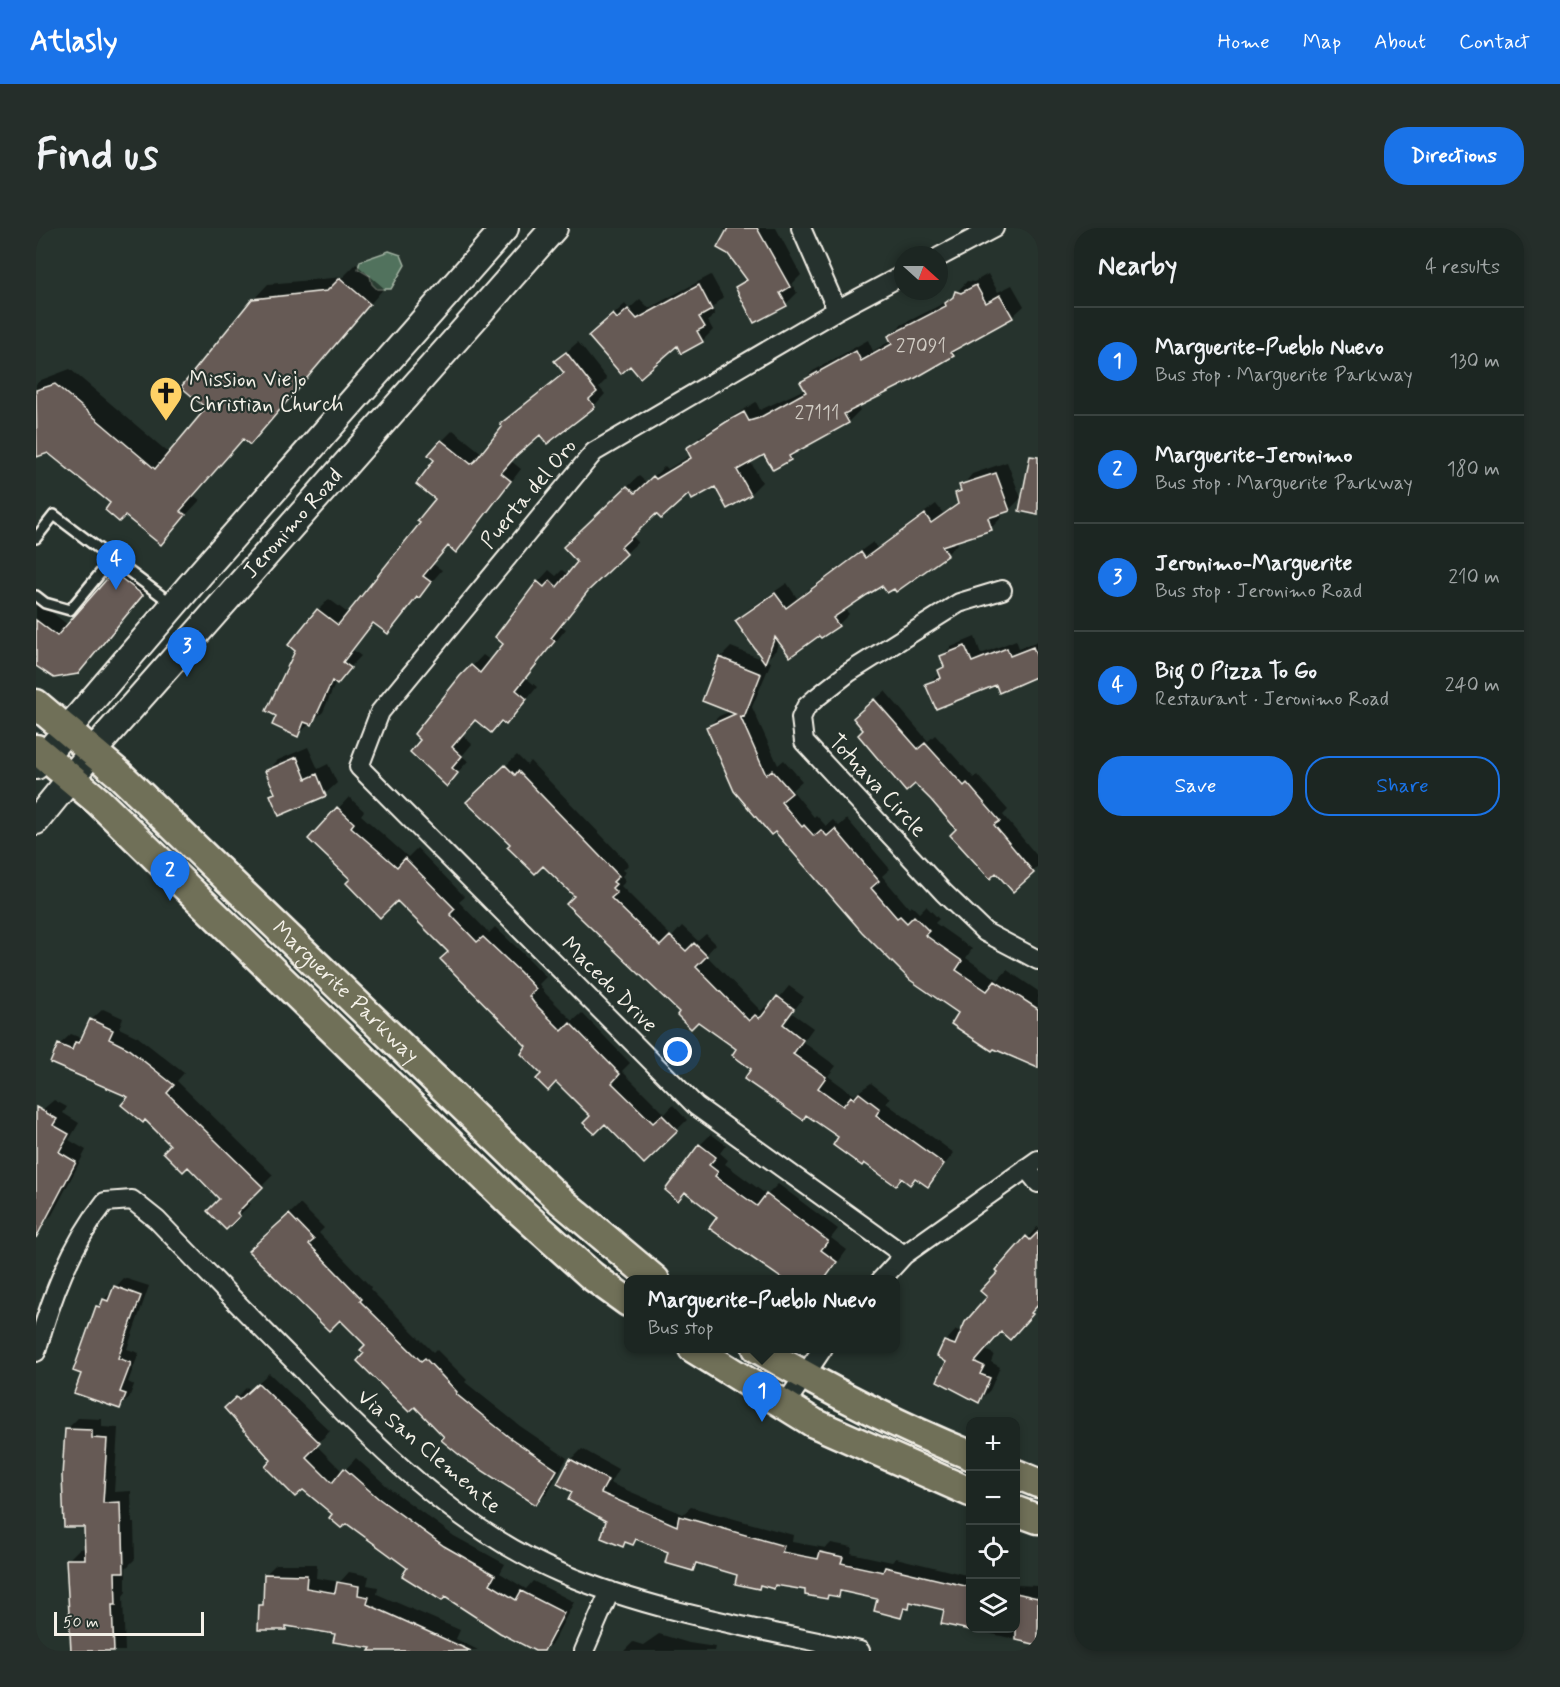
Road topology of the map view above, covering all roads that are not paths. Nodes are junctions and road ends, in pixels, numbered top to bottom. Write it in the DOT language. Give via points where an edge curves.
graph roads {
  1 [pos="505,228"];
  2 [pos="554,228"];
  3 [pos="801,228"];
  4 [pos="994,228"];
  5 [pos="948,252"];
  6 [pos="894,281"];
  7 [pos="837,310"];
  8 [pos="36,538"];
  9 [pos="112,559"];
  10 [pos="1002,590"];
  11 [pos="36,596"];
  12 [pos="173,604"];
  13 [pos="36,704"];
  14 [pos="66,730"];
  15 [pos="93,751"];
  16 [pos="39,757"];
  17 [pos="359,767"];
  18 [pos="70,777"];
  19 [pos="36,820"];
  20 [pos="1038,960"];
  21 [pos="1032,1164"];
  22 [pos="1038,1183"];
  23 [pos="904,1256"];
  24 [pos="650,1275"];
  25 [pos="886,1275"];
  26 [pos="624,1299"];
  27 [pos="36,1352"];
  28 [pos="701,1353"];
  29 [pos="765,1353"];
  30 [pos="820,1353"];
  31 [pos="804,1376"];
  32 [pos="784,1406"];
  33 [pos="966,1453"];
  34 [pos="1020,1476"];
  35 [pos="1038,1483"];
  36 [pos="966,1490"];
  37 [pos="1020,1512"];
  38 [pos="1038,1519"];
  39 [pos="610,1591"];
  40 [pos="584,1651"];
  41 [pos="860,1651"];
  1 -- 12 [label="main road, Jeronimo Road"];
  2 -- 15 [label="main road, Jeronimo Road"];
  3 -- 7 [label="street"];
  4 -- 5 [label="street"];
  6 -- 7 [label="street, Puerta del Oro"];
  7 -- 17 [label="street, Puerta del Oro" via="594,452 380,712"];
  8 -- 9 [label="lane" via="54,515"];
  9 -- 11 [label="lane" via="70,609 45,603"];
  9 -- 12 [label="lane"];
  10 -- 20 [label="street, Totuava Circle" via="959,603 848,674 806,707 801,733 804,742 944,893 985,932"];
  12 -- 14 [label="main road, Jeronimo Road"];
  13 -- 14 [label="main road, Marguerite Parkway"];
  14 -- 15 [label="main road, Marguerite Parkway"];
  14 -- 16 [label="main road, Jeronimo Road"];
  15 -- 18 [label="main road, Jeronimo Road"];
  15 -- 24 [label="main road, Marguerite Parkway" via="316,962 441,1089 543,1184"];
  16 -- 18 [label="main road, Marguerite Parkway"];
  17 -- 23 [label="street, Macedo Drive" via="696,1106"];
  18 -- 19 [label="main road, Jeronimo Road"];
  18 -- 26 [label="main road, Marguerite Parkway" via="511,1203 592,1276"];
  21 -- 22 [label="street"];
  21 -- 23 [label="street"];
  23 -- 25 [label="street"];
  27 -- 39 [label="street, Via San Clemente" via="70,1255 84,1229 105,1203 132,1200 157,1220 368,1439 456,1511 514,1550"];
  28 -- 32 [label="main road"];
  29 -- 31 [label="main road"];
  30 -- 31 [label="street"];
  31 -- 32 [label="street"];
  31 -- 33 [label="main road" via="918,1434"];
  32 -- 36 [label="main road"];
  34 -- 35 [label="main road"];
  37 -- 38 [label="main road"];
  39 -- 40 [label="street"];
  39 -- 41 [label="street, Via San Clemente"];
}
